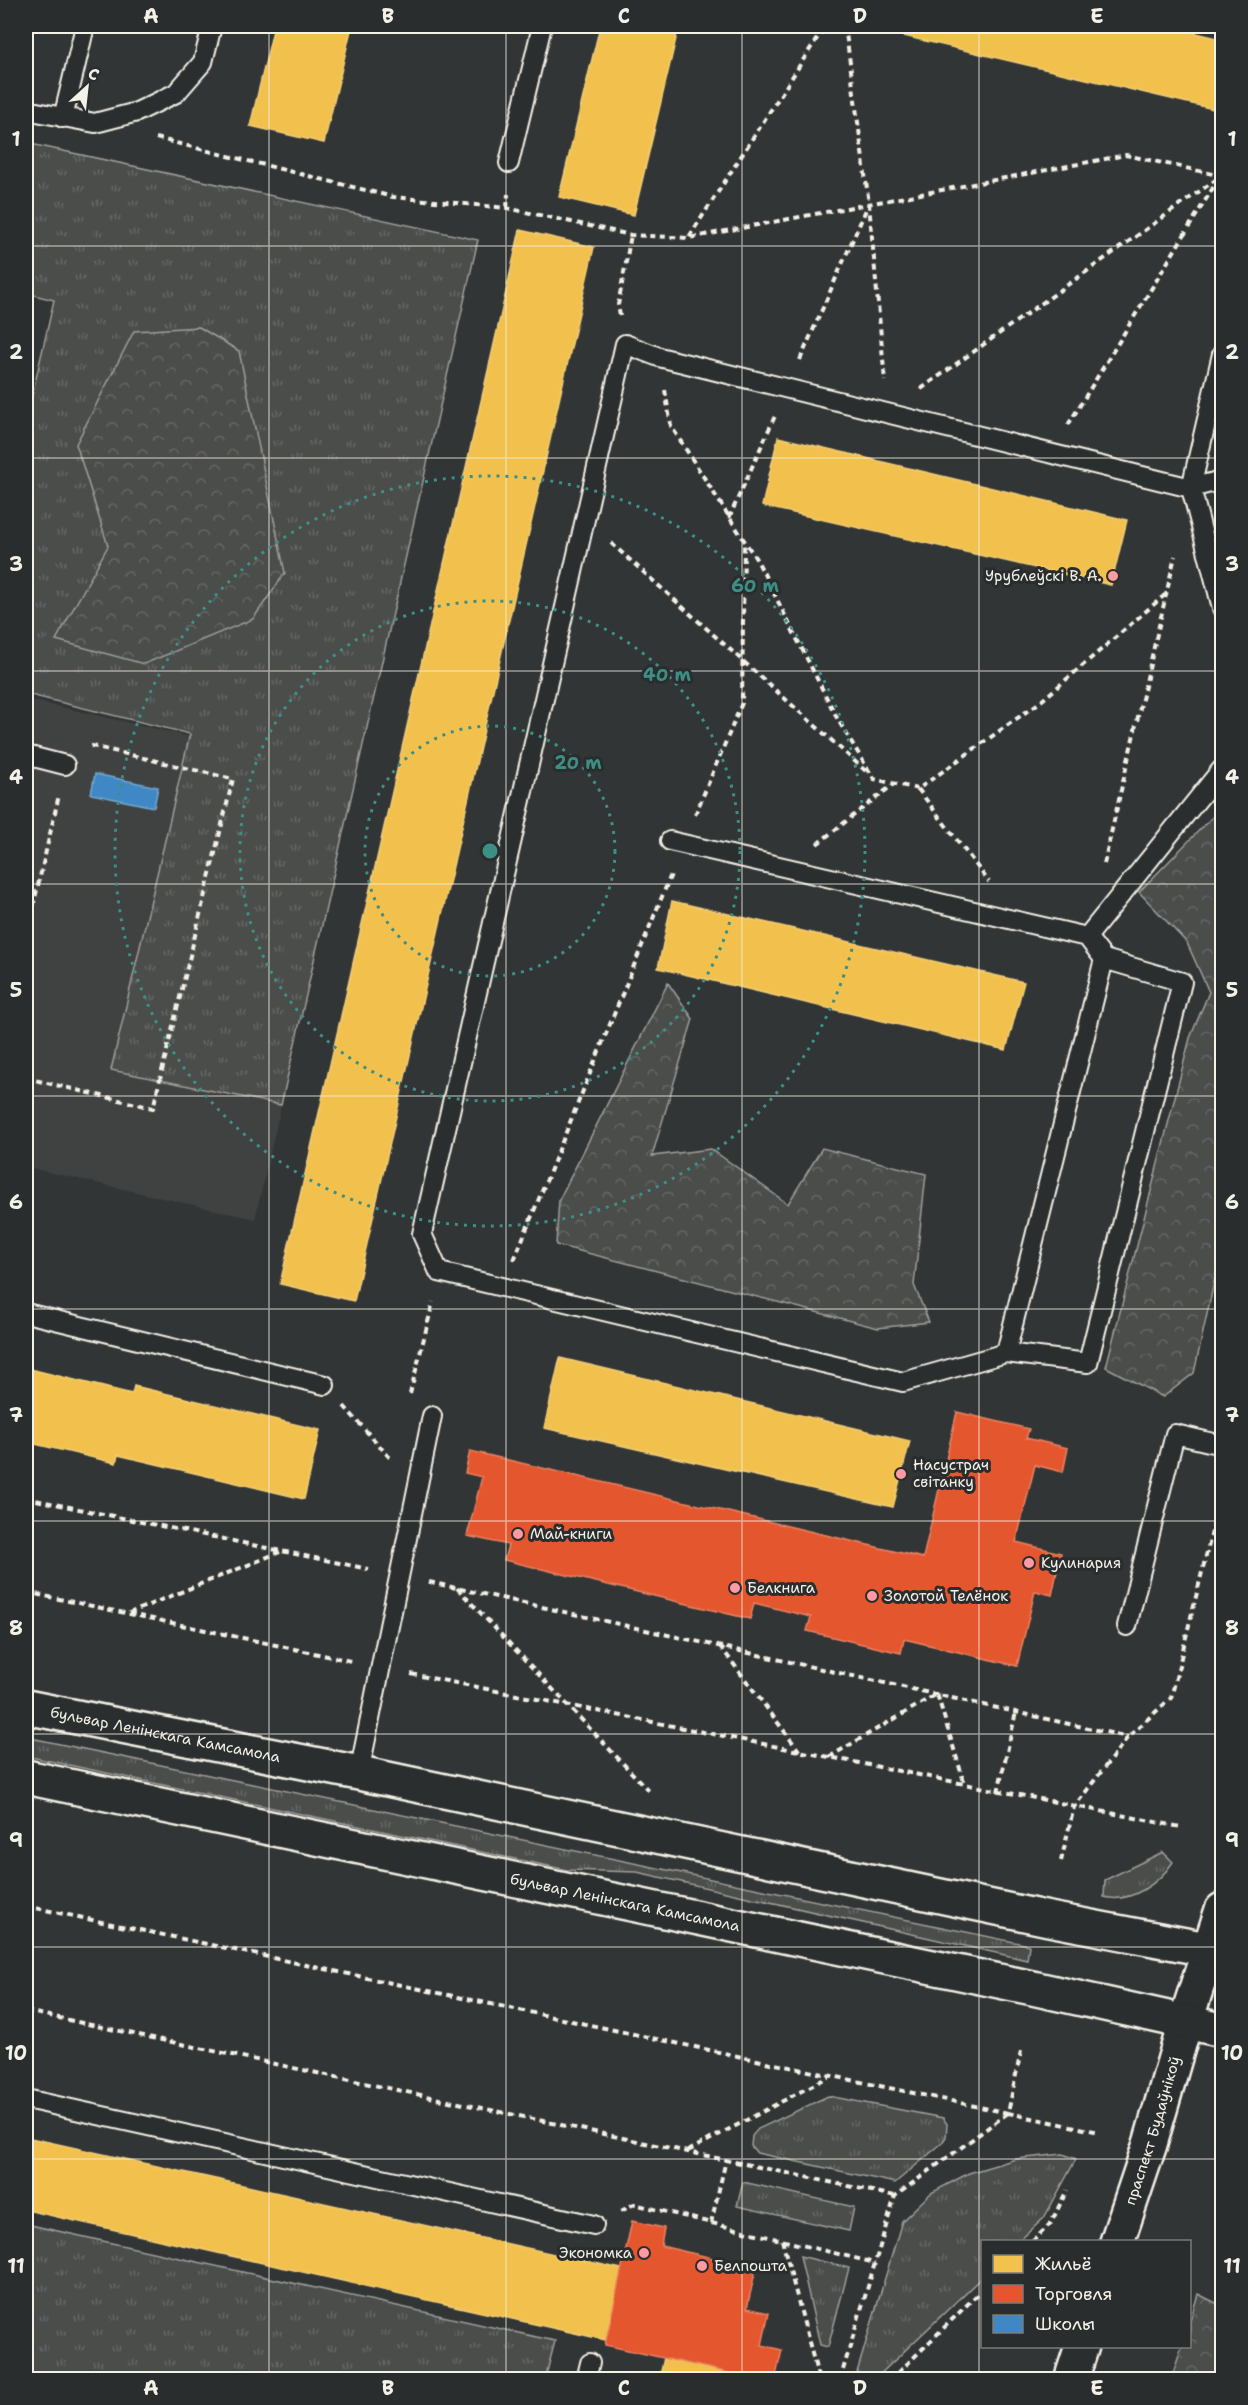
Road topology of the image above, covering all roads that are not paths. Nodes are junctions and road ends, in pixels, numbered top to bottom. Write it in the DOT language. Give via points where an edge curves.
graph roads {
  1 [pos="85,26"];
  2 [pos="212,26"];
  3 [pos="542,26"];
  4 [pos="26,110"];
  5 [pos="63,118"];
  6 [pos="509,163"];
  7 [pos="1222,354"];
  8 [pos="1222,480"];
  9 [pos="1191,488"];
  10 [pos="1222,608"];
  11 [pos="26,755"];
  12 [pos="65,765"];
  13 [pos="1222,770"];
  14 [pos="677,843"];
  15 [pos="1087,937"];
  16 [pos="1104,959"];
  17 [pos="26,1313"];
  18 [pos="1006,1353"];
  19 [pos="325,1385"];
  20 [pos="432,1416"];
  21 [pos="1222,1445"];
  22 [pos="1127,1626"];
  23 [pos="26,1707"];
  24 [pos="359,1773"];
  25 [pos="26,1777"];
  26 [pos="1222,1910"];
  27 [pos="1216,1950"];
  28 [pos="1186,2020"];
  29 [pos="1222,2030"];
  30 [pos="26,2099"];
  31 [pos="594,2225"];
  32 [pos="1117,2240"];
  33 [pos="1081,2348"];
  34 [pos="1071,2379"];
  1 -- 5 [label="lane"];
  2 -- 5 [label="lane" via="203,62 176,93 136,112 94,123"];
  3 -- 6 [label="lane"];
  4 -- 5 [label="lane"];
  7 -- 9 [label="lane"];
  8 -- 9 [label="lane"];
  9 -- 10 [label="lane"];
  9 -- 18 [label="lane" via="659,357 625,344 422,1234 440,1272 903,1382"];
  11 -- 12 [label="lane"];
  13 -- 15 [label="lane"];
  14 -- 15 [label="lane"];
  15 -- 16 [label="lane"];
  16 -- 18 [label="lane"];
  16 -- 18 [label="lane" via="1182,982 1114,1259 1088,1363"];
  17 -- 19 [label="lane"];
  20 -- 24 [label="lane"];
  21 -- 22 [label="lane" via="1175,1434"];
  23 -- 24 [label="main road, бульвар Ленінскага Камсамола"];
  24 -- 27 [label="main road, бульвар Ленінскага Камсамола" via="1049,1919"];
  25 -- 28 [label="main road, бульвар Ленінскага Камсамола"];
  26 -- 27 [label="main road, праспект Будаўнікоў"];
  27 -- 28 [label="main road, праспект Будаўнікоў"];
  28 -- 29 [label="main road, бульвар Ленінскага Камсамола"];
  28 -- 32 [label="main road, праспект Будаўнікоў"];
  30 -- 31 [label="lane"];
  33 -- 34 [label="main road"];
}
